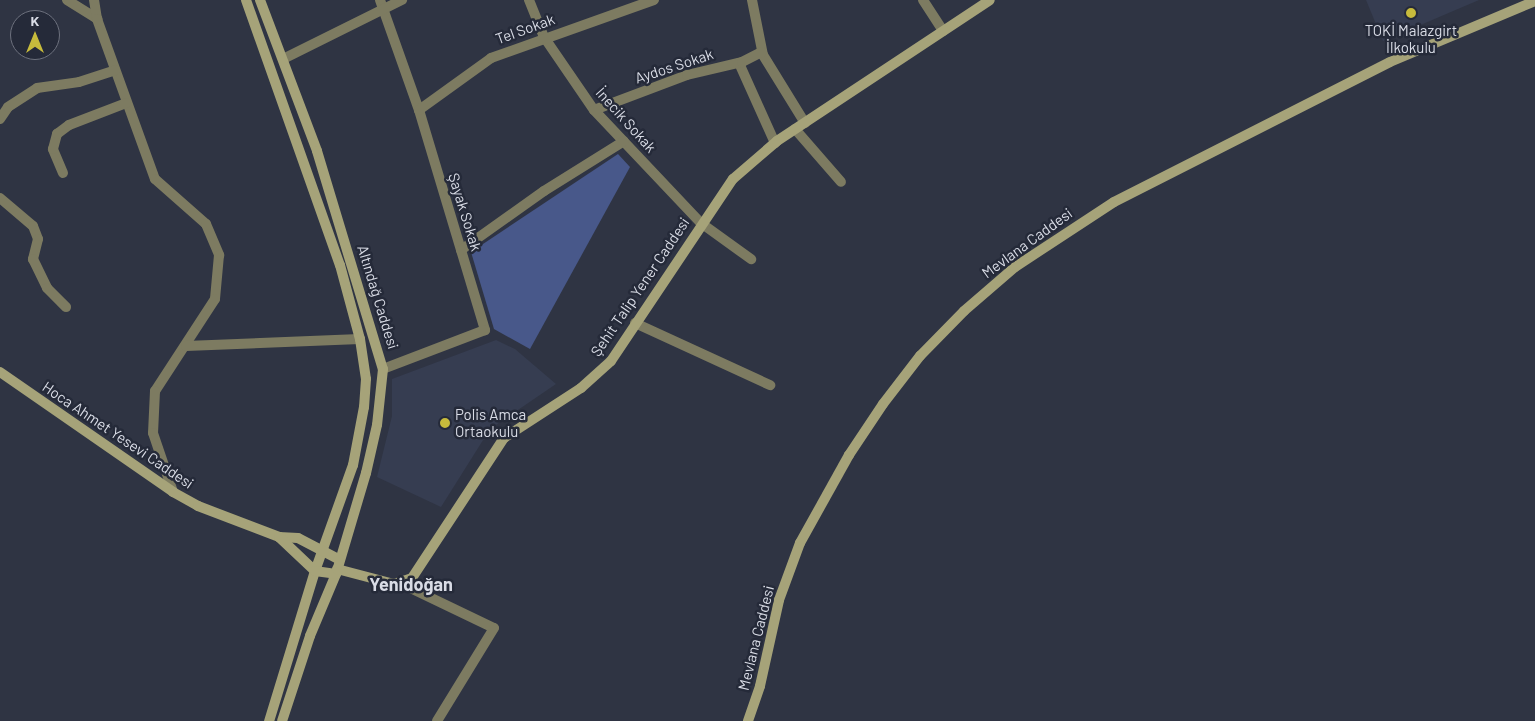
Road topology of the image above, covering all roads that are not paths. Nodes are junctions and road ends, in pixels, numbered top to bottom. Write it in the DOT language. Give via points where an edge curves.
graph roads {
  1 [pos="67,0"];
  2 [pos="94,0"];
  3 [pos="246,0"];
  4 [pos="260,0"];
  5 [pos="402,0"];
  6 [pos="529,0"];
  7 [pos="654,0"];
  8 [pos="752,0"];
  9 [pos="922,0"];
  10 [pos="990,0"];
  11 [pos="1535,1"];
  12 [pos="382,4"];
  13 [pos="97,19"];
  14 [pos="943,31"];
  15 [pos="544,37"];
  16 [pos="762,52"];
  17 [pos="283,59"];
  18 [pos="739,62"];
  19 [pos="114,70"];
  20 [pos="126,103"];
  21 [pos="419,110"];
  22 [pos="594,110"];
  23 [pos="0,119"];
  24 [pos="805,123"];
  25 [pos="795,129"];
  26 [pos="624,141"];
  27 [pos="775,143"];
  28 [pos="63,173"];
  29 [pos="841,182"];
  30 [pos="0,198"];
  31 [pos="701,223"];
  32 [pos="461,250"];
  33 [pos="751,259"];
  34 [pos="66,307"];
  35 [pos="635,323"];
  36 [pos="360,339"];
  37 [pos="186,346"];
  38 [pos="383,369"];
  39 [pos="0,372"];
  40 [pos="770,385"];
  41 [pos="173,492"];
  42 [pos="279,537"];
  43 [pos="324,550"];
  44 [pos="338,568"];
  45 [pos="315,571"];
  46 [pos="400,583"];
  47 [pos="270,721"];
  48 [pos="282,721"];
  49 [pos="437,721"];
  50 [pos="748,721"];
  1 -- 13 [label="street"];
  2 -- 13 [label="street"];
  3 -- 36 [label="street, Altındağ Caddesi" via="333,243"];
  4 -- 17 [label="street, Altındağ Caddesi"];
  5 -- 12 [label="street"];
  6 -- 15 [label="street, İnecik Sokak"];
  7 -- 15 [label="street, Tel Sokak"];
  8 -- 16 [label="street"];
  9 -- 14 [label="street"];
  10 -- 14 [label="street, Şehit Talip Yener Caddesi"];
  11 -- 50 [label="street, Mevlana Caddesi" via="1390,62 1114,202 1015,266 970,305 920,356 883,404 849,455 808,530 779,600"];
  12 -- 17 [label="street"];
  12 -- 21 [label="street, Şayak Sokak"];
  13 -- 19 [label="street"];
  14 -- 24 [label="street, Şehit Talip Yener Caddesi"];
  15 -- 21 [label="street, Tel Sokak" via="490,58"];
  15 -- 22 [label="street, İnecik Sokak"];
  16 -- 18 [label="street, Aydos Sokak"];
  16 -- 24 [label="street"];
  17 -- 38 [label="street, Altındağ Caddesi" via="317,151"];
  18 -- 22 [label="street, Aydos Sokak" via="688,75"];
  18 -- 27 [label="street"];
  19 -- 20 [label="street"];
  19 -- 23 [label="street" via="79,82 38,88 8,108"];
  20 -- 28 [label="street" via="57,134 53,149"];
  20 -- 37 [label="street" via="155,179 206,224 219,255 215,300"];
  21 -- 32 [label="street, Şayak Sokak"];
  22 -- 26 [label="street, İnecik Sokak"];
  24 -- 25 [label="street, Şehit Talip Yener Caddesi"];
  25 -- 27 [label="street, Şehit Talip Yener Caddesi"];
  25 -- 29 [label="street"];
  26 -- 31 [label="street, İnecik Sokak"];
  26 -- 32 [label="street" via="544,191"];
  27 -- 31 [label="street, Şehit Talip Yener Caddesi" via="733,179"];
  30 -- 34 [label="street" via="33,226 38,239 33,259 47,288"];
  31 -- 33 [label="street, İnecik Sokak"];
  31 -- 35 [label="street, Şehit Talip Yener Caddesi"];
  32 -- 38 [label="street, Şayak Sokak" via="485,330"];
  35 -- 40 [label="street"];
  35 -- 46 [label="street, Şehit Talip Yener Caddesi" via="611,361 593,379 504,438 412,578"];
  36 -- 37 [label="street"];
  36 -- 43 [label="street, Altındağ Caddesi" via="366,379 359,438 346,490"];
  37 -- 41 [label="street" via="155,391 153,433"];
  38 -- 44 [label="street, Altındağ Caddesi" via="371,455"];
  39 -- 41 [label="street, Hoca Ahmet Yesevi Caddesi"];
  41 -- 42 [label="street, Hoca Ahmet Yesevi Caddesi" via="198,506"];
  42 -- 43 [label="street, Hoca Ahmet Yesevi Caddesi" via="298,538"];
  42 -- 45 [label="street, Hoca Ahmet Yesevi Caddesi"];
  43 -- 44 [label="street, Hoca Ahmet Yesevi Caddesi"];
  43 -- 45 [label="street, Altındağ Caddesi"];
  44 -- 45 [label="street"];
  44 -- 46 [label="street" via="382,582"];
  44 -- 48 [label="street, Altındağ Caddesi" via="310,636"];
  45 -- 47 [label="street, Altındağ Caddesi"];
  46 -- 49 [label="street" via="494,628"];
}
